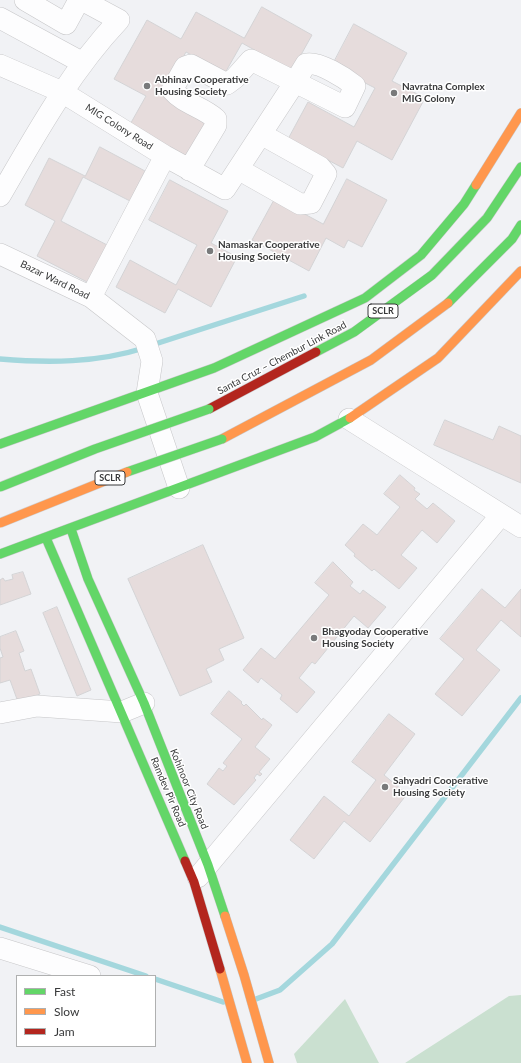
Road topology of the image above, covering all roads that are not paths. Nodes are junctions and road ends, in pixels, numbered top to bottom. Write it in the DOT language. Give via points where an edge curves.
graph roads {
  1 [pos="25,0"];
  2 [pos="79,0"];
  3 [pos="82,0"];
  4 [pos="0,18"];
  5 [pos="83,63"];
  6 [pos="0,65"];
  7 [pos="62,92"];
  8 [pos="521,113"];
  9 [pos="261,134"];
  10 [pos="164,156"];
  11 [pos="521,167"];
  12 [pos="238,169"];
  13 [pos="189,170"];
  14 [pos="0,196"];
  15 [pos="521,225"];
  16 [pos="0,254"];
  17 [pos="521,271"];
  18 [pos="91,297"];
  19 [pos="147,393"];
  20 [pos="349,419"];
  21 [pos="0,444"];
  22 [pos="0,487"];
  23 [pos="178,488"];
  24 [pos="501,515"];
  25 [pos="0,523"];
  26 [pos="521,527"];
  27 [pos="71,529"];
  28 [pos="46,538"];
  29 [pos="0,554"];
  30 [pos="144,703"];
  31 [pos="122,712"];
  32 [pos="0,713"];
  33 [pos="208,865"];
  34 [pos="194,882"];
  35 [pos="0,948"];
  36 [pos="87,975"];
  37 [pos="234,978"];
  38 [pos="248,1063"];
  39 [pos="269,1063"];
  1 -- 2 [label="street" via="66,24"];
  3 -- 5 [label="street" via="119,20"];
  4 -- 5 [label="street"];
  5 -- 7 [label="street"];
  6 -- 7 [label="street, MIG Colony Road"];
  7 -- 10 [label="street, MIG Colony Road"];
  7 -- 14 [label="street"];
  8 -- 19 [label="main road" via="464,204 420,255 365,298 214,368"];
  9 -- 12 [label="street"];
  9 -- 12 [label="street" via="320,167 326,174 311,202 300,204"];
  9 -- 13 [label="street" via="295,82 251,60 227,84 191,65 185,67 172,90 177,96 216,119 216,125"];
  10 -- 13 [label="street, MIG Colony Road"];
  10 -- 18 [label="street"];
  11 -- 22 [label="main road, Santa Cruz – Chembur Link Road / SCLR, bridge" via="486,218 432,275 354,332 209,409 96,449"];
  12 -- 13 [label="street, MIG Colony Road" via="224,189"];
  15 -- 25 [label="main road, SCLR, bridge" via="512,239 453,300 371,360 222,439 107,479"];
  16 -- 18 [label="street, Bazar Ward Road"];
  17 -- 20 [label="main road" via="438,358"];
  18 -- 19 [label="street, Bazar Ward Road" via="145,339 152,361"];
  19 -- 21 [label="main road"];
  19 -- 23 [label="street"];
  20 -- 23 [label="main road" via="315,437"];
  20 -- 24 [label="street"];
  23 -- 27 [label="main road"];
  24 -- 26 [label="street"];
  24 -- 33 [label="street"];
  27 -- 28 [label="main road"];
  27 -- 30 [label="main road, Kohinoor City Road" via="88,579"];
  28 -- 29 [label="main road"];
  28 -- 31 [label="main road, Ramdev Pir Road"];
  30 -- 31 [label="street"];
  30 -- 33 [label="main road, Kohinoor City Road"];
  31 -- 32 [label="street" via="37,706"];
  31 -- 34 [label="main road, Ramdev Pir Road"];
  33 -- 34 [label="street"];
  33 -- 37 [label="main road, Kohinoor City Road"];
  34 -- 37 [label="main road, Ramdev Pir Road"];
  35 -- 36 [label="street"];
  37 -- 38 [label="main road, Ramdev Pir Road"];
  37 -- 39 [label="main road, Kohinoor City Road"];
}
